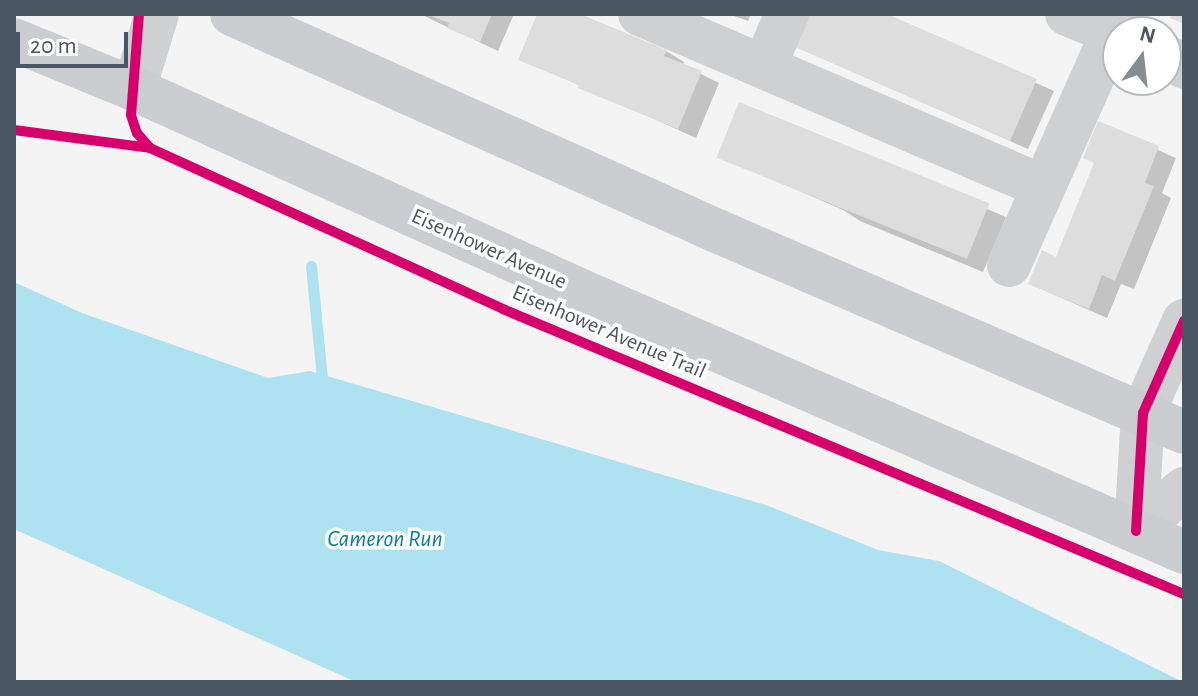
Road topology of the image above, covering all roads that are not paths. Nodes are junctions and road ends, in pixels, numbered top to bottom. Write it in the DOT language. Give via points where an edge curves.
graph roads {
  1 [pos="157,14"];
  2 [pos="232,14"];
  3 [pos="640,14"];
  4 [pos="787,14"];
  5 [pos="1067,14"];
  6 [pos="1102,24"];
  7 [pos="14,40"];
  8 [pos="1102,61"];
  9 [pos="764,67"];
  10 [pos="134,89"];
  11 [pos="1044,187"];
  12 [pos="1009,265"];
  13 [pos="1184,321"];
  14 [pos="1143,413"];
  15 [pos="1184,432"];
  16 [pos="1184,489"];
  17 [pos="1136,531"];
  18 [pos="1184,552"];
  1 -- 10 [label="street"];
  2 -- 14 [label="main road"];
  3 -- 9 [label="street"];
  4 -- 9 [label="street"];
  5 -- 6 [label="street"];
  7 -- 10 [label="main road, Eisenhower Avenue"];
  8 -- 11 [label="street"];
  9 -- 11 [label="street"];
  10 -- 17 [label="main road, Eisenhower Avenue" via="597,298"];
  11 -- 12 [label="street"];
  13 -- 14 [label="street"];
  14 -- 15 [label="main road"];
  14 -- 17 [label="street"];
  16 -- 17 [label="street"];
  17 -- 18 [label="main road, Eisenhower Avenue"];
}
